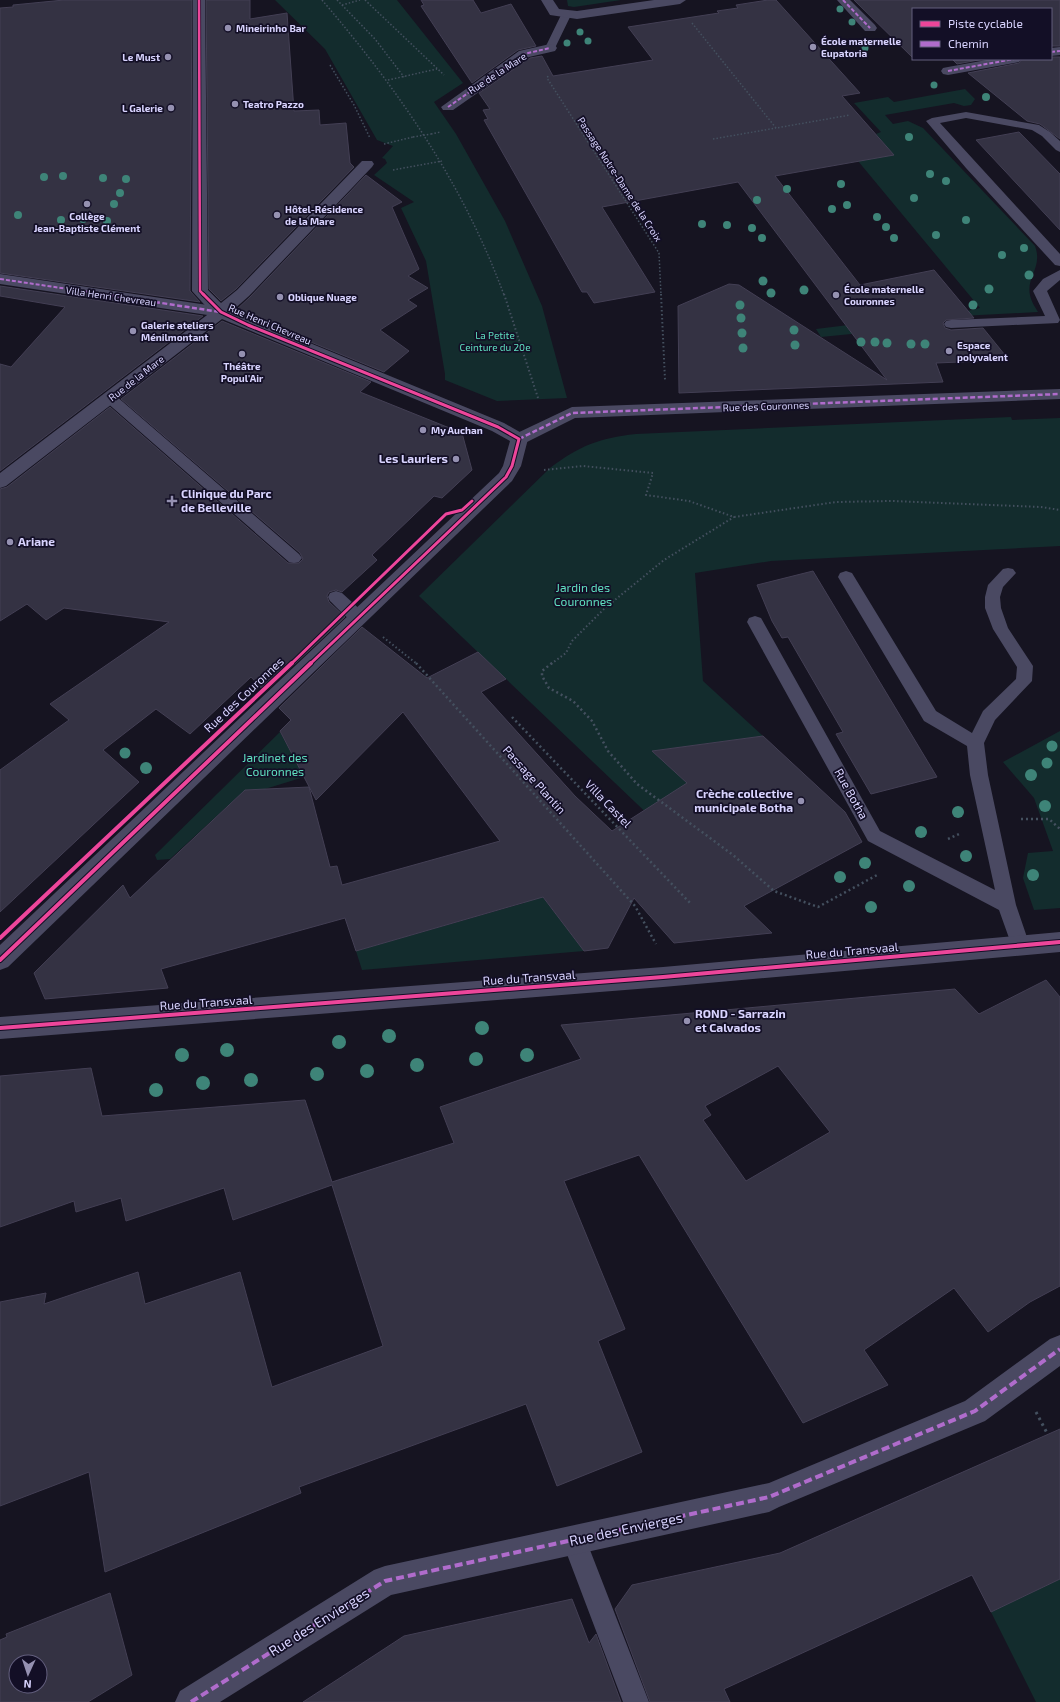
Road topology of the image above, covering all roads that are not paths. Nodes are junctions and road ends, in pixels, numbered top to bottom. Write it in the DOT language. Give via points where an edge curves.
graph roads {
  1 [pos="199,0"];
  2 [pos="547,0"];
  3 [pos="680,0"];
  4 [pos="843,0"];
  5 [pos="566,15"];
  6 [pos="870,28"];
  7 [pos="550,48"];
  8 [pos="1008,60"];
  9 [pos="948,71"];
  10 [pos="448,107"];
  11 [pos="1060,148"];
  12 [pos="367,164"];
  13 [pos="1060,262"];
  14 [pos="1060,274"];
  15 [pos="0,279"];
  16 [pos="221,312"];
  17 [pos="951,324"];
  18 [pos="1060,394"];
  19 [pos="110,398"];
  20 [pos="519,439"];
  21 [pos="0,482"];
  22 [pos="294,558"];
  23 [pos="1008,573"];
  24 [pos="846,577"];
  25 [pos="336,597"];
  26 [pos="359,618"];
  27 [pos="755,622"];
  28 [pos="975,743"];
  29 [pos="1007,905"];
  30 [pos="1060,942"];
  31 [pos="1021,946"];
  32 [pos="0,960"];
  33 [pos="0,1028"];
  34 [pos="1060,1349"];
  35 [pos="574,1541"];
  36 [pos="191,1702"];
  37 [pos="636,1702"];
  1 -- 16 [label="street, Rue Henri Chevreau" via="200,291"];
  2 -- 5 [label="street" via="555,12"];
  3 -- 5 [label="street" via="589,14"];
  4 -- 6 [label="street"];
  5 -- 7 [label="lane"];
  7 -- 10 [label="street, Rue de la Mare" via="524,54"];
  8 -- 9 [label="street"];
  11 -- 13 [label="lane" via="1046,134 1034,127 966,115 932,121"];
  12 -- 16 [label="street, Rue de la Mare"];
  14 -- 17 [label="lane" via="1040,291 1053,320"];
  15 -- 16 [label="street, Villa Henri Chevreau"];
  16 -- 19 [label="street, Rue de la Mare"];
  16 -- 20 [label="street, Rue Henri Chevreau" via="498,427"];
  18 -- 20 [label="street, Rue des Couronnes" via="572,413"];
  19 -- 21 [label="street, Rue de la Mare"];
  19 -- 22 [label="lane"];
  20 -- 26 [label="street, Rue des Couronnes" via="512,466 506,477"];
  23 -- 28 [label="lane" via="995,586 995,613 1000,630 1025,666 1024,681 989,716"];
  24 -- 28 [label="lane" via="930,716"];
  25 -- 26 [label="lane"];
  26 -- 32 [label="street, Rue des Couronnes"];
  27 -- 29 [label="lane, Rue Botha" via="874,836"];
  28 -- 29 [label="lane" via="979,775"];
  29 -- 31 [label="lane"];
  30 -- 31 [label="street, Rue du Transvaal"];
  31 -- 33 [label="street, Rue du Transvaal" via="663,978"];
  34 -- 35 [label="street, Rue des Envierges" via="975,1411 769,1497"];
  35 -- 36 [label="street, Rue des Envierges" via="385,1581"];
  35 -- 37 [label="lane"];
}
